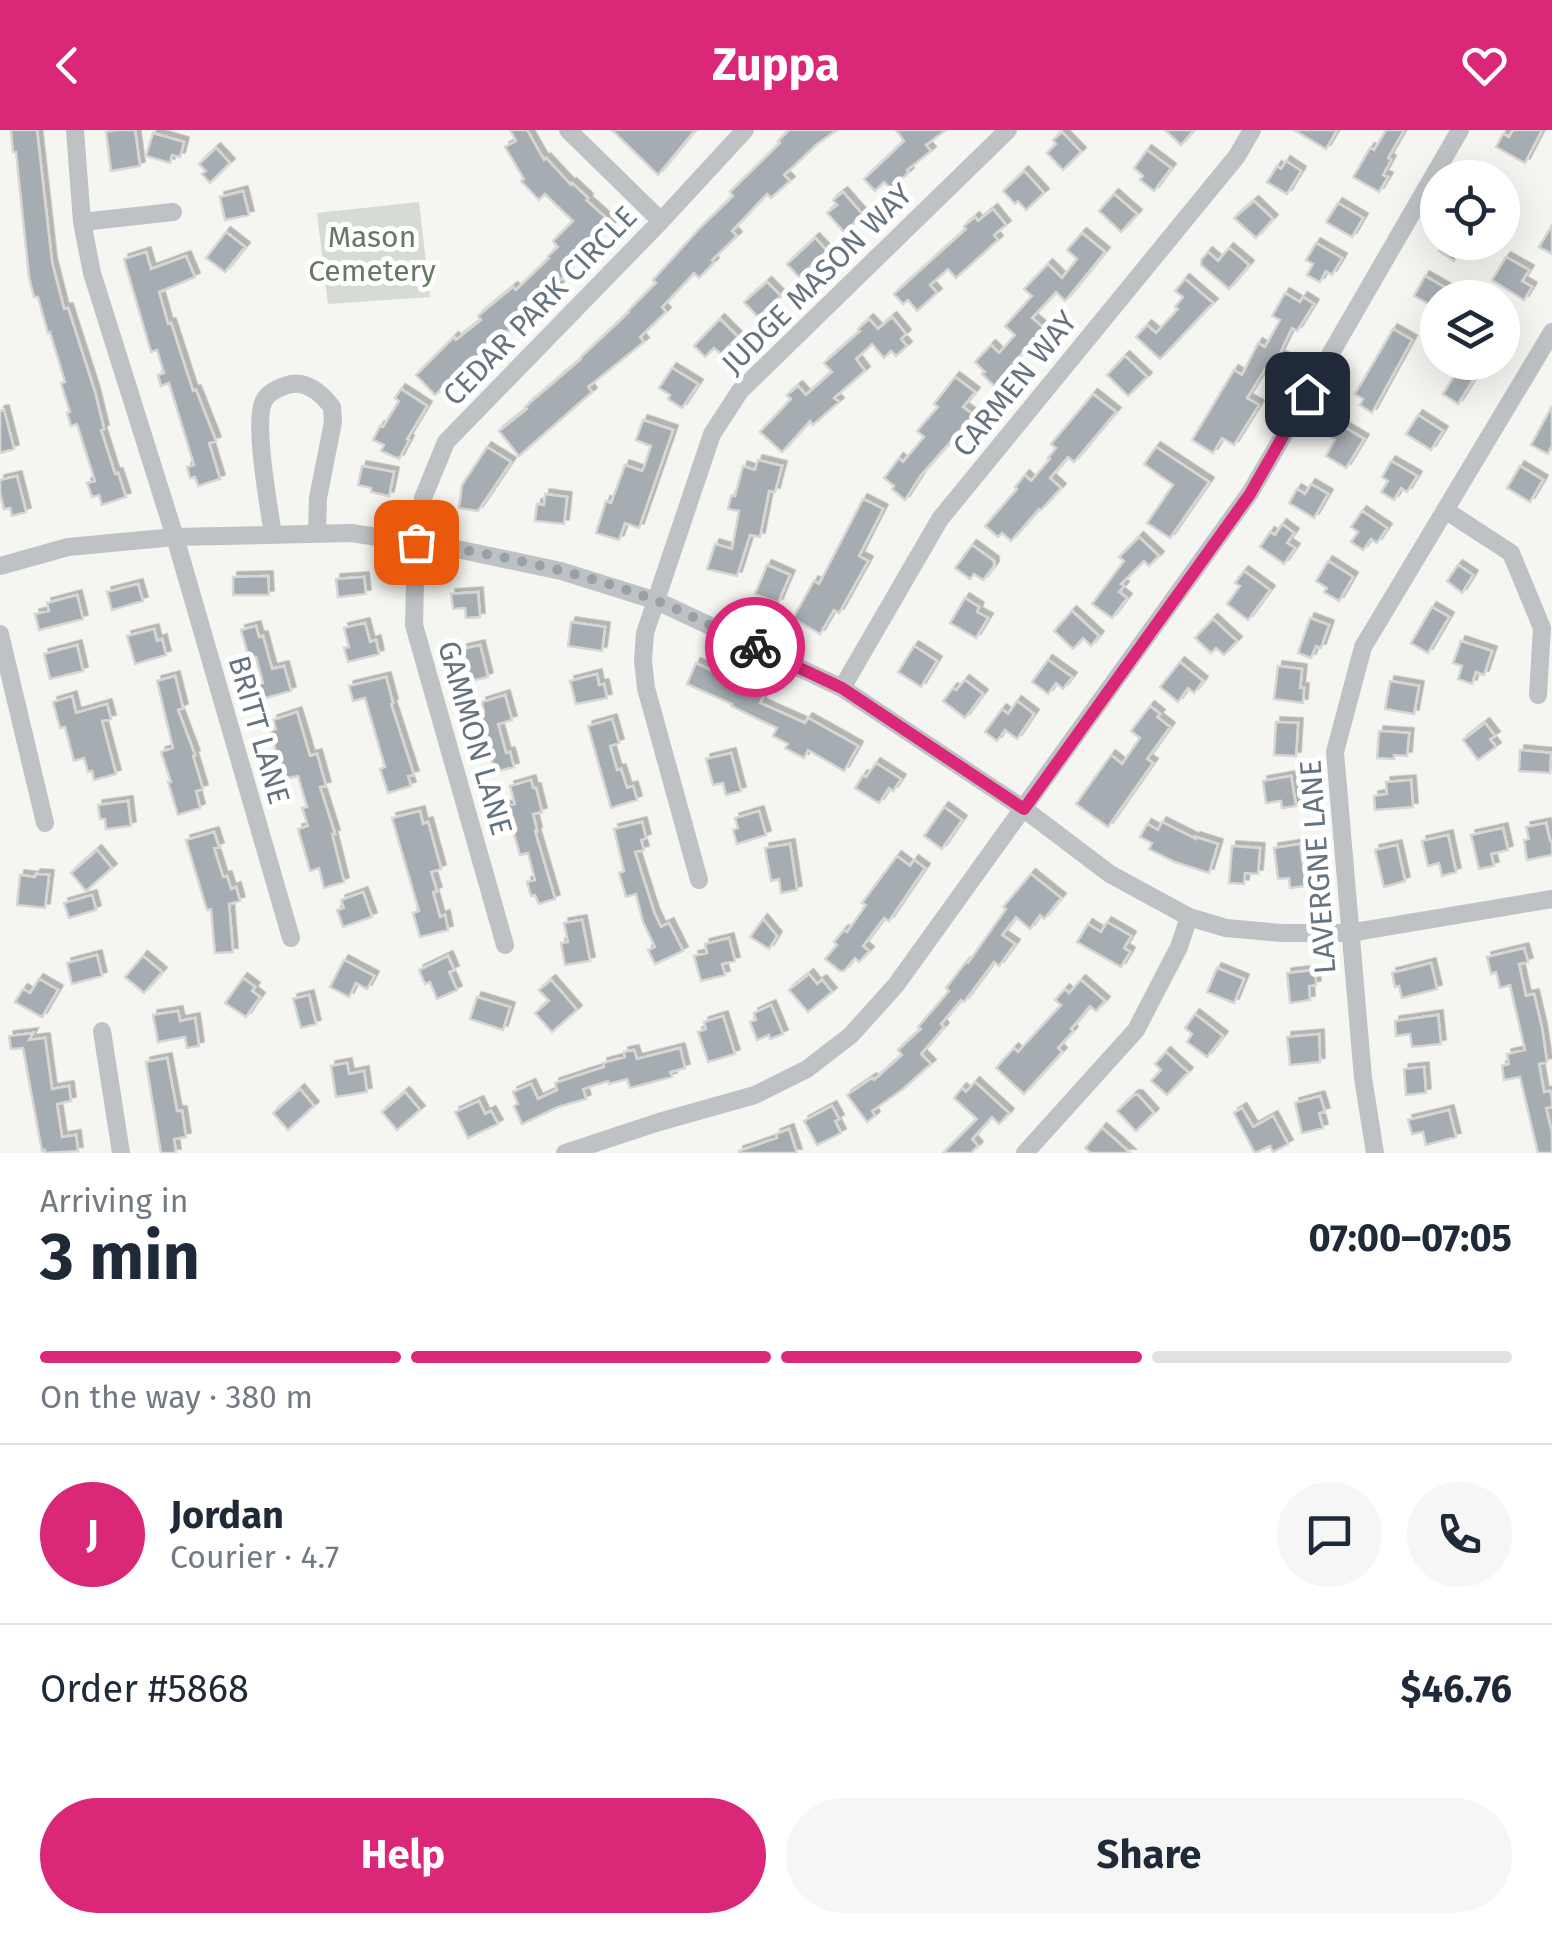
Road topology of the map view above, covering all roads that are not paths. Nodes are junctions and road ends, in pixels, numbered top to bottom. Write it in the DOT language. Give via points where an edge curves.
graph roads {
  1 [pos="75,130"];
  2 [pos="568,130"];
  3 [pos="745,130"];
  4 [pos="1008,130"];
  5 [pos="1252,130"];
  6 [pos="1460,130"];
  7 [pos="173,212"];
  8 [pos="661,221"];
  9 [pos="82,222"];
  10 [pos="1552,332"];
  11 [pos="1445,510"];
  12 [pos="317,534"];
  13 [pos="273,535"];
  14 [pos="175,537"];
  15 [pos="416,542"];
  16 [pos="0,566"];
  17 [pos="656,601"];
  18 [pos="0,634"];
  19 [pos="842,688"];
  20 [pos="1538,695"];
  21 [pos="1024,809"];
  22 [pos="45,823"];
  23 [pos="700,880"];
  24 [pos="1552,899"];
  25 [pos="1190,917"];
  26 [pos="1349,933"];
  27 [pos="290,938"];
  28 [pos="505,945"];
  29 [pos="102,1031"];
  30 [pos="120,1153"];
  31 [pos="565,1153"];
  32 [pos="1025,1153"];
  33 [pos="1374,1153"];
  1 -- 9 [label="street"];
  2 -- 8 [label="street"];
  3 -- 8 [label="street, CEDAR PARK CIRCLE"];
  4 -- 17 [label="street, JUDGE MASON WAY" via="740,391 712,434"];
  5 -- 19 [label="street, CARMEN WAY" via="1238,156 940,519"];
  6 -- 21 [label="street" via="1250,494"];
  7 -- 9 [label="street"];
  8 -- 15 [label="street, CEDAR PARK CIRCLE" via="446,442 422,498"];
  9 -- 14 [label="street"];
  10 -- 11 [label="street, LAVERGNE LANE"];
  11 -- 20 [label="street" via="1511,552 1542,628"];
  11 -- 26 [label="street, LAVERGNE LANE" via="1363,646 1334,752"];
  12 -- 13 [label="street"];
  12 -- 13 [label="street" via="332,407 297,382 263,402"];
  12 -- 15 [label="street"];
  13 -- 14 [label="street"];
  14 -- 16 [label="street" via="68,547"];
  14 -- 27 [label="street, BRITT LANE"];
  15 -- 17 [label="street" via="562,571"];
  15 -- 28 [label="street, GAMMON LANE" via="414,625"];
  17 -- 19 [label="street"];
  17 -- 23 [label="street, JUDGE MASON WAY" via="645,633 646,688"];
  18 -- 22 [label="street"];
  19 -- 21 [label="street"];
  21 -- 25 [label="street" via="1110,874"];
  21 -- 31 [label="street" via="896,984 851,1035 807,1069 754,1095"];
  24 -- 26 [label="street"];
  25 -- 26 [label="street" via="1226,928"];
  25 -- 32 [label="street" via="1136,1030"];
  26 -- 33 [label="street, LAVERGNE LANE"];
  29 -- 30 [label="street"];
}
